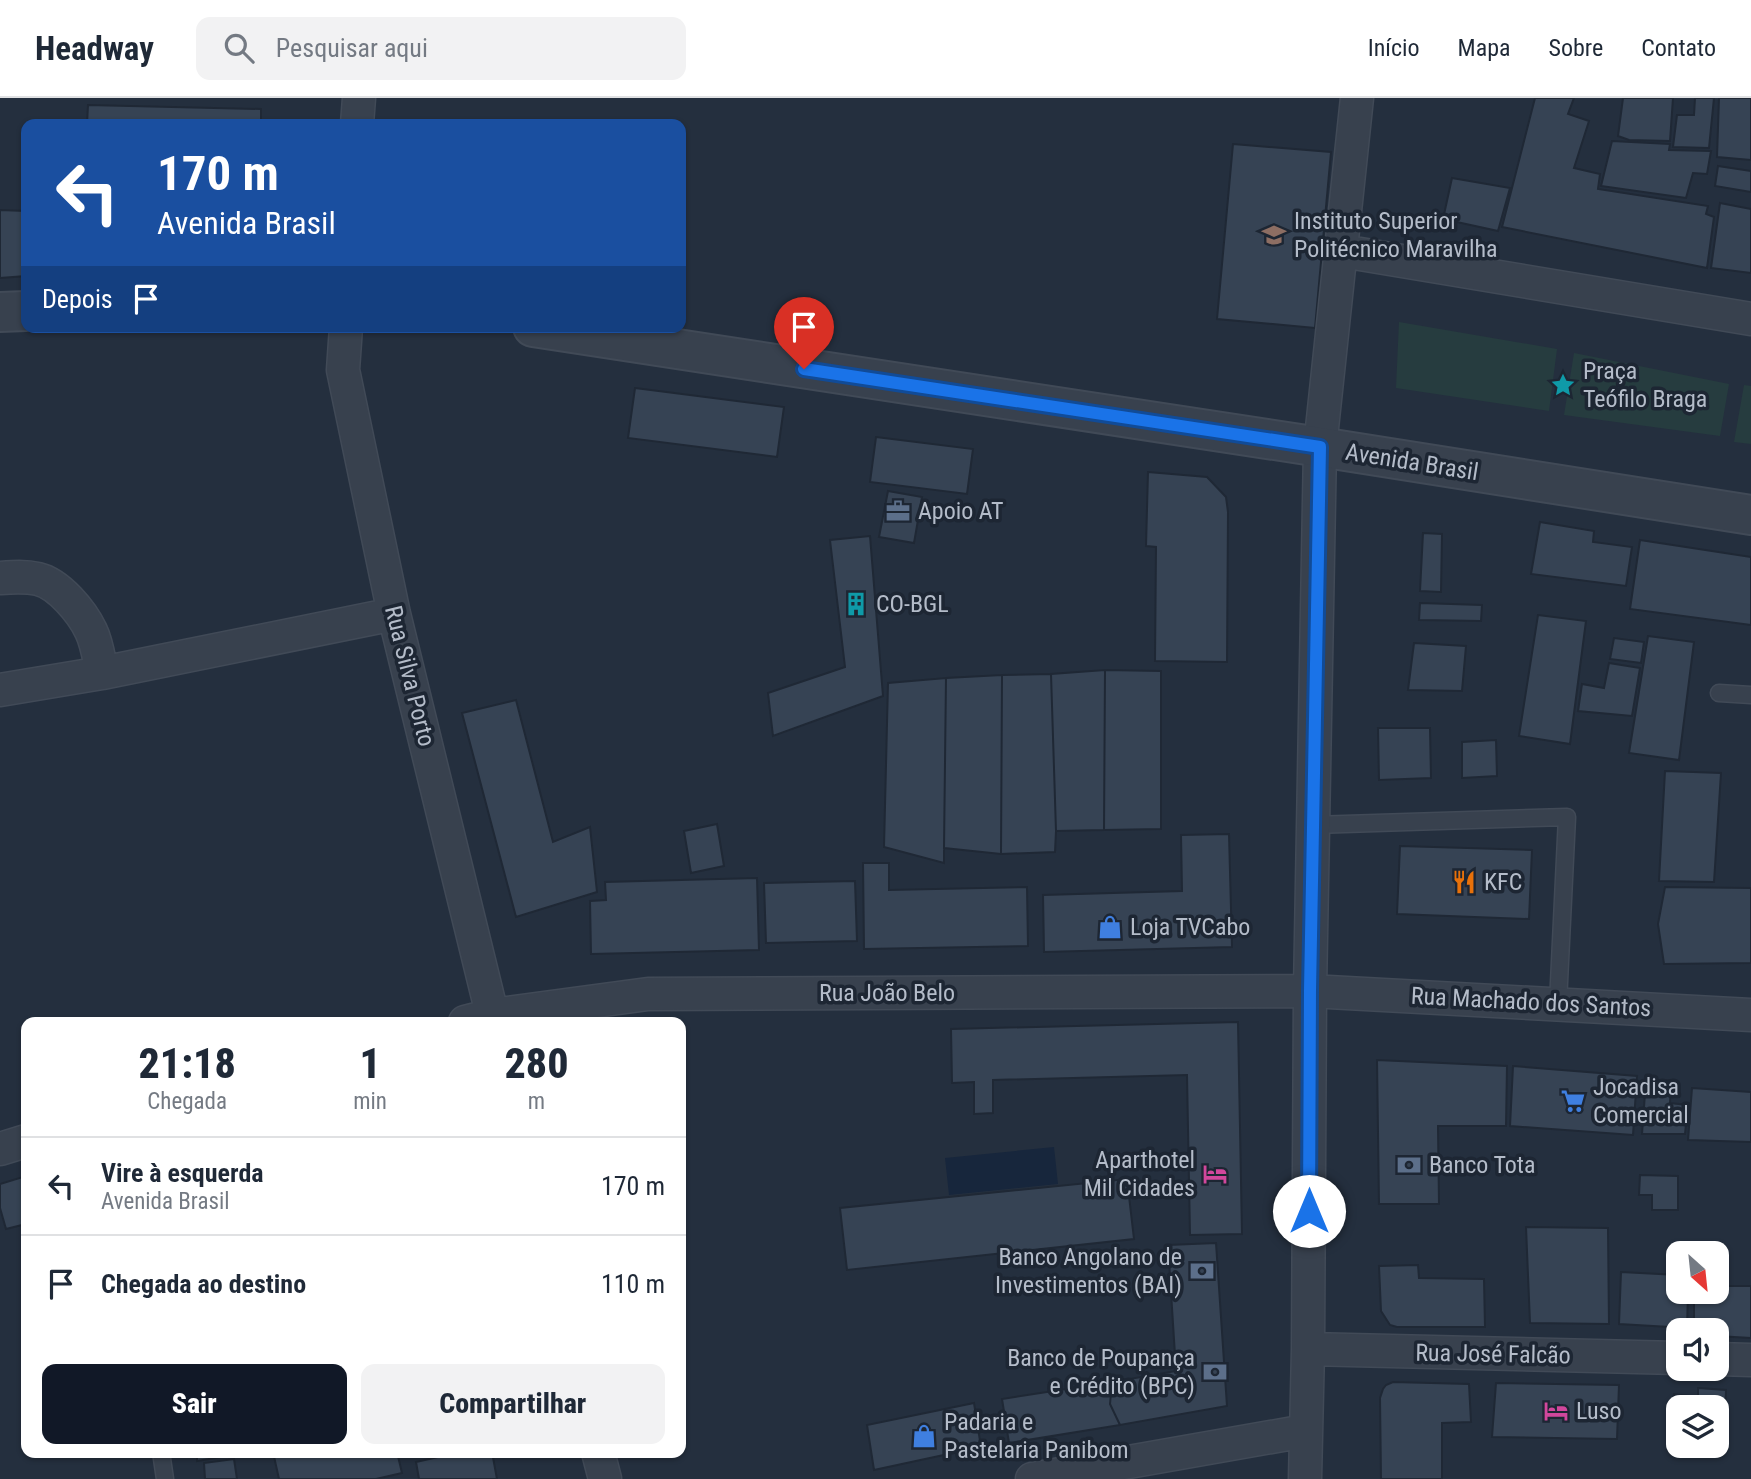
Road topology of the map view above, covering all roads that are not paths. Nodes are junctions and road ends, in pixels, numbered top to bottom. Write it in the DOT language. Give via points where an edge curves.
graph roads {
  1 [pos="359,98"];
  2 [pos="1357,98"];
  3 [pos="357,119"];
  4 [pos="1342,251"];
  5 [pos="0,312"];
  6 [pos="21,312"];
  7 [pos="1751,319"];
  8 [pos="346,333"];
  9 [pos="572,333"];
  10 [pos="1320,447"];
  11 [pos="1751,515"];
  12 [pos="0,578"];
  13 [pos="394,614"];
  14 [pos="102,673"];
  15 [pos="0,690"];
  16 [pos="1719,693"];
  17 [pos="1751,695"];
  18 [pos="1313,825"];
  19 [pos="1310,991"];
  20 [pos="1558,1003"];
  21 [pos="1751,1015"];
  22 [pos="483,1017"];
  23 [pos="503,1017"];
  24 [pos="21,1143"];
  25 [pos="0,1149"];
  26 [pos="1308,1349"];
  27 [pos="1666,1358"];
  28 [pos="1729,1359"];
  29 [pos="1751,1360"];
  30 [pos="1305,1431"];
  31 [pos="162,1458"];
  32 [pos="600,1458"];
  33 [pos="165,1479"];
  34 [pos="605,1479"];
  35 [pos="1032,1479"];
  36 [pos="1305,1479"];
  1 -- 3 [label="street"];
  2 -- 4 [label="street"];
  4 -- 7 [label="street"];
  4 -- 10 [label="street"];
  5 -- 6 [label="street"];
  8 -- 13 [label="street, Rua Silva Porto" via="343,370"];
  9 -- 10 [label="street, Avenida Brasil"];
  10 -- 11 [label="street, Avenida Brasil"];
  10 -- 18 [label="street"];
  12 -- 14 [label="street" via="41,580 62,593 91,631"];
  13 -- 14 [label="street"];
  13 -- 22 [label="street, Rua Silva Porto"];
  14 -- 15 [label="street"];
  16 -- 17 [label="lane"];
  18 -- 19 [label="street"];
  18 -- 20 [label="lane" via="1567,817"];
  19 -- 20 [label="street, Rua Machado dos Santos"];
  19 -- 23 [label="street, Rua João Belo" via="648,994"];
  19 -- 26 [label="street"];
  20 -- 21 [label="street, Rua Machado dos Santos"];
  24 -- 25 [label="street"];
  26 -- 27 [label="street, Rua José Falcão"];
  26 -- 30 [label="street"];
  28 -- 29 [label="street"];
  30 -- 35 [label="street"];
  30 -- 36 [label="street"];
  31 -- 33 [label="lane"];
  32 -- 34 [label="street"];
}
